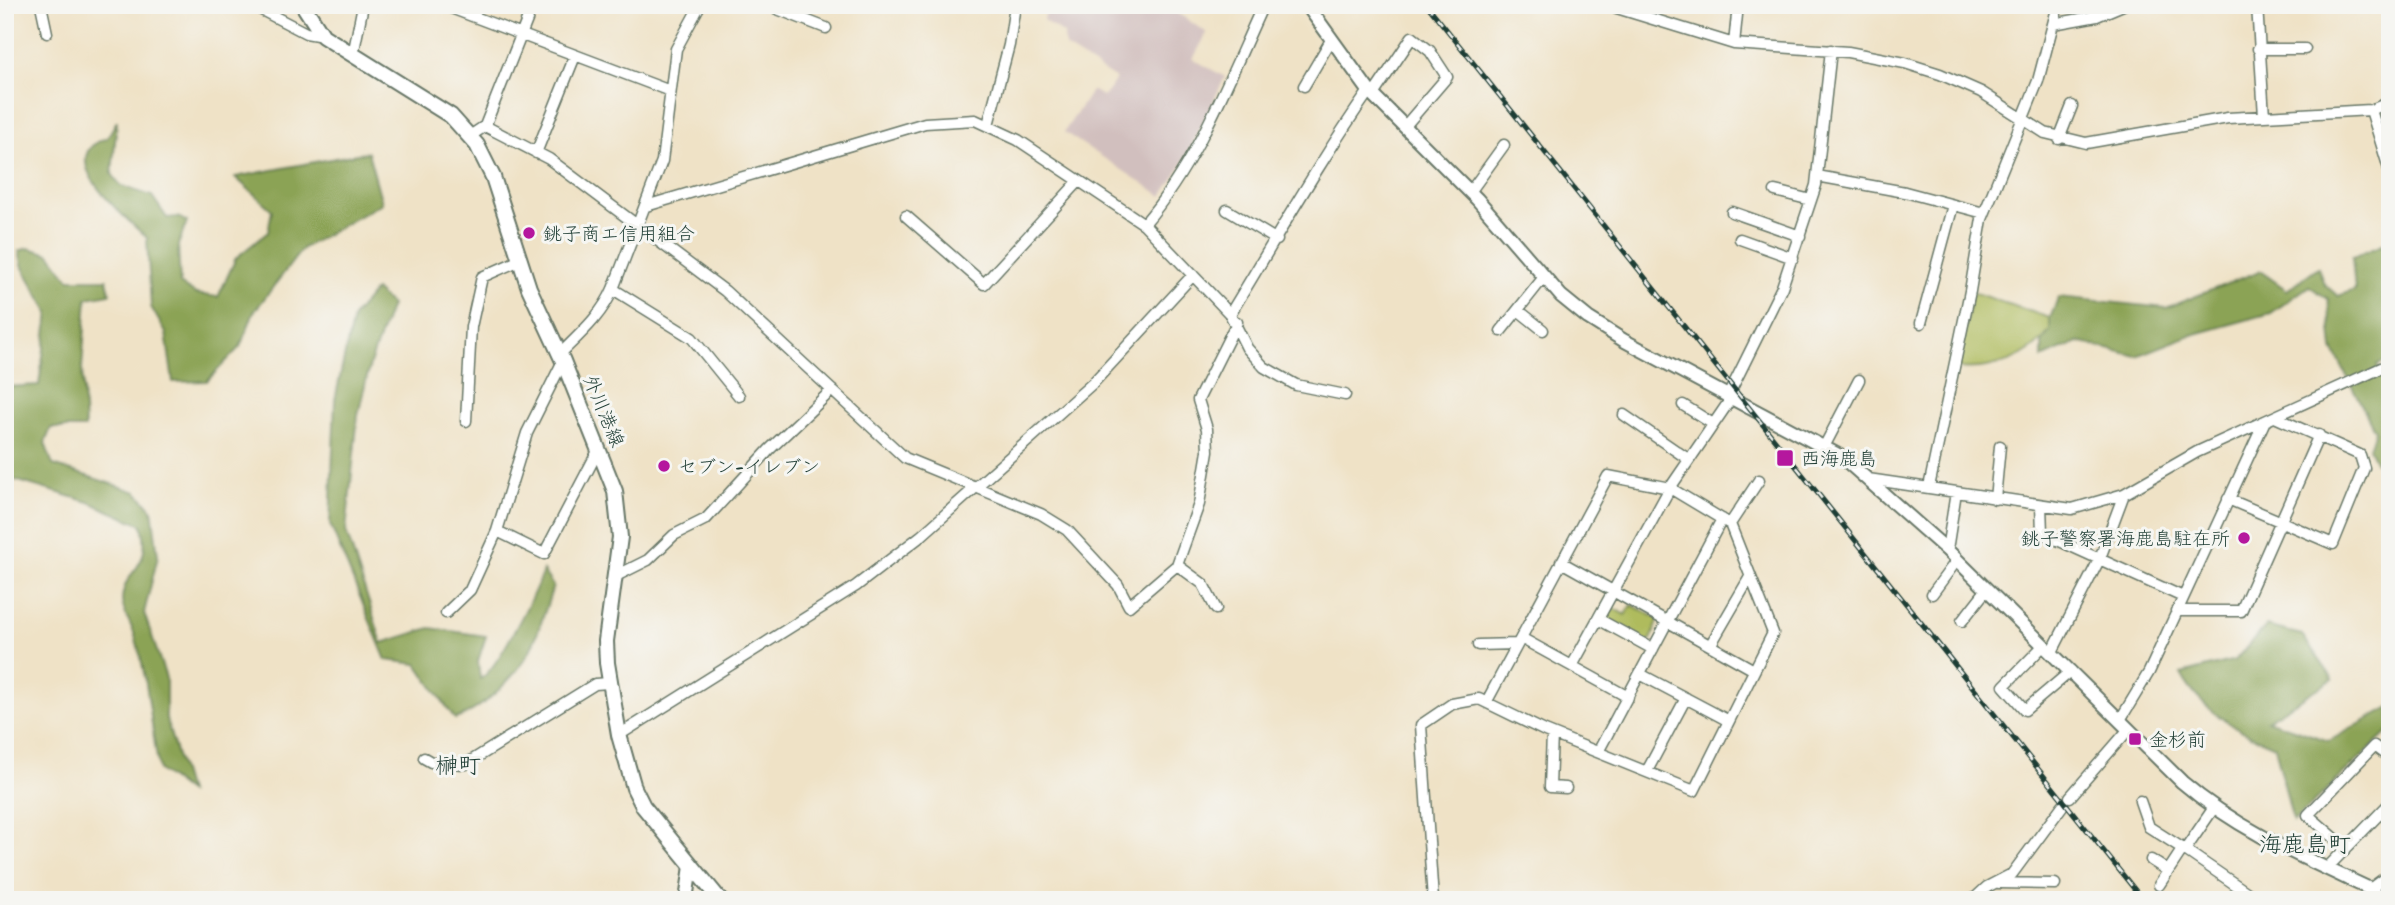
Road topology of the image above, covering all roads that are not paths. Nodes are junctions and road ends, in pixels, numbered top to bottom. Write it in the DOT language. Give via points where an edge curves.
graph roads {
  1 [pos="41,5"];
  2 [pos="252,5"];
  3 [pos="303,5"];
  4 [pos="363,5"];
  5 [pos="443,5"];
  6 [pos="533,5"];
  7 [pos="700,5"];
  8 [pos="767,5"];
  9 [pos="1014,5"];
  10 [pos="1263,5"];
  11 [pos="1307,5"];
  12 [pos="1607,5"];
  13 [pos="1738,5"];
  14 [pos="2058,5"];
  15 [pos="2123,5"];
  16 [pos="2257,5"];
  17 [pos="1633,9"];
  18 [pos="2053,24"];
  19 [pos="827,28"];
  20 [pos="47,33"];
  21 [pos="522,35"];
  22 [pos="323,36"];
  23 [pos="1331,40"];
  24 [pos="1734,44"];
  25 [pos="2258,49"];
  26 [pos="2305,49"];
  27 [pos="1831,50"];
  28 [pos="354,55"];
  29 [pos="575,56"];
  30 [pos="1304,86"];
  31 [pos="670,91"];
  32 [pos="1371,93"];
  33 [pos="2390,102"];
  34 [pos="2072,106"];
  35 [pos="2371,110"];
  36 [pos="2264,116"];
  37 [pos="2022,117"];
  38 [pos="988,125"];
  39 [pos="485,126"];
  40 [pos="1405,126"];
  41 [pos="470,136"];
  42 [pos="2060,139"];
  43 [pos="1504,145"];
  44 [pos="536,153"];
  45 [pos="2390,172"];
  46 [pos="1817,176"];
  47 [pos="1079,181"];
  48 [pos="1775,191"];
  49 [pos="1470,192"];
  50 [pos="1811,200"];
  51 [pos="1953,205"];
  52 [pos="646,206"];
  53 [pos="1227,211"];
  54 [pos="1732,212"];
  55 [pos="1984,213"];
  56 [pos="906,216"];
  57 [pos="1144,224"];
  58 [pos="638,225"];
  59 [pos="1800,236"];
  60 [pos="1740,239"];
  61 [pos="1277,240"];
  62 [pos="1793,258"];
  63 [pos="518,261"];
  64 [pos="1193,275"];
  65 [pos="1544,276"];
  66 [pos="613,289"];
  67 [pos="1518,310"];
  68 [pos="1234,318"];
  69 [pos="1921,323"];
  70 [pos="1543,330"];
  71 [pos="1501,331"];
  72 [pos="561,357"];
  73 [pos="2390,364"];
  74 [pos="1859,380"];
  75 [pos="832,390"];
  76 [pos="1345,395"];
  77 [pos="739,396"];
  78 [pos="1728,396"];
  79 [pos="1683,405"];
  80 [pos="1624,415"];
  81 [pos="2277,418"];
  82 [pos="466,421"];
  83 [pos="2264,423"];
  84 [pos="1713,424"];
  85 [pos="2319,435"];
  86 [pos="2000,446"];
  87 [pos="1824,447"];
  88 [pos="600,448"];
  89 [pos="1688,459"];
  90 [pos="1868,479"];
  91 [pos="1759,480"];
  92 [pos="974,487"];
  93 [pos="1929,487"];
  94 [pos="1670,488"];
  95 [pos="1956,492"];
  96 [pos="2124,494"];
  97 [pos="1995,499"];
  98 [pos="2228,499"];
  99 [pos="2041,505"];
  100 [pos="1726,522"];
  101 [pos="2280,522"];
  102 [pos="497,531"];
  103 [pos="1947,550"];
  104 [pos="2100,558"];
  105 [pos="1957,560"];
  106 [pos="1562,562"];
  107 [pos="1177,565"];
  108 [pos="616,576"];
  109 [pos="1750,576"];
  110 [pos="1987,589"];
  111 [pos="1614,591"];
  112 [pos="1932,594"];
  113 [pos="2183,597"];
  114 [pos="1216,609"];
  115 [pos="2176,611"];
  116 [pos="446,613"];
  117 [pos="1598,619"];
  118 [pos="1668,621"];
  119 [pos="1962,621"];
  120 [pos="1519,641"];
  121 [pos="1711,644"];
  122 [pos="1478,645"];
  123 [pos="1653,649"];
  124 [pos="2048,649"];
  125 [pos="1572,666"];
  126 [pos="1754,670"];
  127 [pos="2071,671"];
  128 [pos="1640,674"];
  129 [pos="609,683"];
  130 [pos="1628,697"];
  131 [pos="1686,698"];
  132 [pos="1487,701"];
  133 [pos="1729,721"];
  134 [pos="2124,724"];
  135 [pos="1552,734"];
  136 [pos="619,735"];
  137 [pos="1598,752"];
  138 [pos="424,758"];
  139 [pos="2390,758"];
  140 [pos="1647,771"];
  141 [pos="1566,788"];
  142 [pos="2140,801"];
  143 [pos="2390,803"];
  144 [pos="2213,809"];
  145 [pos="2346,848"];
  146 [pos="2185,850"];
  147 [pos="2151,860"];
  148 [pos="691,866"];
  149 [pos="2327,869"];
  150 [pos="2168,871"];
  151 [pos="2390,874"];
  152 [pos="1997,883"];
  153 [pos="2054,884"];
  154 [pos="2160,885"];
  155 [pos="2241,888"];
  156 [pos="2370,889"];
  157 [pos="686,900"];
  158 [pos="720,900"];
  159 [pos="1433,900"];
  160 [pos="1973,900"];
  161 [pos="2234,900"];
  162 [pos="2258,900"];
  163 [pos="2383,900"];
  1 -- 20 [label="street"];
  2 -- 22 [label="street" via="306,33"];
  3 -- 22 [label="main road, 外川港線"];
  4 -- 28 [label="street"];
  5 -- 21 [label="street"];
  6 -- 21 [label="street"];
  7 -- 31 [label="street" via="676,50"];
  8 -- 19 [label="street"];
  9 -- 38 [label="street" via="1009,45"];
  10 -- 57 [label="street" via="1205,131 1167,197"];
  11 -- 23 [label="street"];
  12 -- 17 [label="street"];
  13 -- 24 [label="street"];
  14 -- 18 [label="street"];
  15 -- 18 [label="street" via="2097,16"];
  16 -- 25 [label="street"];
  17 -- 24 [label="street"];
  18 -- 37 [label="street" via="2038,81"];
  21 -- 29 [label="street"];
  21 -- 39 [label="street"];
  22 -- 28 [label="main road, 外川港線"];
  23 -- 30 [label="street"];
  23 -- 32 [label="street"];
  24 -- 27 [label="street"];
  25 -- 26 [label="street"];
  25 -- 36 [label="street"];
  27 -- 37 [label="street" via="1940,74"];
  27 -- 46 [label="street"];
  28 -- 41 [label="main road, 外川港線" via="451,116"];
  29 -- 31 [label="street"];
  29 -- 44 [label="street"];
  31 -- 52 [label="street" via="662,160"];
  32 -- 40 [label="street"];
  32 -- 40 [label="street" via="1412,37 1430,51 1447,77"];
  32 -- 61 [label="street" via="1332,144"];
  33 -- 35 [label="street"];
  34 -- 42 [label="street"];
  35 -- 36 [label="street"];
  35 -- 45 [label="street"];
  36 -- 42 [label="street" via="2086,143"];
  37 -- 42 [label="street"];
  37 -- 55 [label="street"];
  38 -- 47 [label="street"];
  38 -- 52 [label="street" via="958,119 925,123"];
  39 -- 41 [label="street"];
  39 -- 44 [label="street"];
  40 -- 49 [label="street"];
  41 -- 63 [label="main road, 外川港線" via="493,177"];
  43 -- 49 [label="street"];
  44 -- 58 [label="street"];
  46 -- 50 [label="street"];
  46 -- 51 [label="street"];
  47 -- 56 [label="street" via="984,284"];
  47 -- 57 [label="street"];
  48 -- 50 [label="street"];
  49 -- 65 [label="street"];
  50 -- 59 [label="street"];
  51 -- 55 [label="street"];
  51 -- 69 [label="street"];
  52 -- 58 [label="street"];
  53 -- 61 [label="street"];
  54 -- 59 [label="street"];
  55 -- 93 [label="street"];
  57 -- 64 [label="street"];
  58 -- 66 [label="street"];
  58 -- 75 [label="street" via="724,291"];
  59 -- 62 [label="street"];
  60 -- 62 [label="street"];
  61 -- 68 [label="street"];
  62 -- 78 [label="street"];
  63 -- 72 [label="main road, 外川港線"];
  63 -- 82 [label="street" via="482,277 471,327"];
  64 -- 68 [label="street"];
  64 -- 92 [label="street" via="1093,383"];
  65 -- 67 [label="street"];
  65 -- 78 [label="street" via="1588,318"];
  66 -- 72 [label="street" via="593,321"];
  66 -- 77 [label="street" via="692,338"];
  67 -- 70 [label="street"];
  67 -- 71 [label="street"];
  68 -- 76 [label="street" via="1247,348 1270,372 1296,385"];
  68 -- 107 [label="street" via="1198,400 1208,429 1205,481"];
  72 -- 88 [label="main road, 外川港線"];
  72 -- 102 [label="street" via="527,433"];
  73 -- 81 [label="street"];
  74 -- 87 [label="street"];
  75 -- 92 [label="street" via="905,458"];
  75 -- 108 [label="street" via="769,449 706,519 674,535 648,560"];
  78 -- 84 [label="street"];
  78 -- 87 [label="street"];
  79 -- 84 [label="street"];
  80 -- 89 [label="street"];
  81 -- 83 [label="street"];
  81 -- 85 [label="street"];
  83 -- 96 [label="street" via="2197,453"];
  83 -- 98 [label="street"];
  84 -- 89 [label="street"];
  85 -- 101 [label="street"];
  85 -- 101 [label="street" via="2360,455 2364,468 2333,544"];
  86 -- 97 [label="street"];
  87 -- 90 [label="street"];
  88 -- 102 [label="street" via="544,554"];
  88 -- 108 [label="main road, 外川港線" via="618,508"];
  89 -- 94 [label="street"];
  90 -- 93 [label="street"];
  90 -- 103 [label="street"];
  91 -- 100 [label="street"];
  92 -- 107 [label="street" via="1041,514 1067,530 1118,585 1129,606"];
  92 -- 136 [label="street" via="856,586"];
  93 -- 95 [label="street"];
  94 -- 100 [label="street"];
  94 -- 106 [label="street" via="1608,476"];
  94 -- 111 [label="street"];
  95 -- 97 [label="street"];
  95 -- 103 [label="street"];
  96 -- 99 [label="street" via="2072,509"];
  96 -- 104 [label="street"];
  97 -- 99 [label="street"];
  98 -- 101 [label="street"];
  98 -- 113 [label="street"];
  99 -- 104 [label="street" via="2042,533"];
  100 -- 109 [label="street"];
  100 -- 118 [label="street"];
  101 -- 115 [label="street" via="2241,611"];
  102 -- 116 [label="street" via="470,590"];
  103 -- 105 [label="street"];
  104 -- 113 [label="street"];
  104 -- 124 [label="street"];
  105 -- 110 [label="street"];
  105 -- 112 [label="street"];
  106 -- 111 [label="street"];
  106 -- 120 [label="street"];
  107 -- 114 [label="street" via="1203,584"];
  108 -- 129 [label="main road, 外川港線" via="606,641"];
  109 -- 121 [label="street"];
  109 -- 126 [label="street" via="1773,633"];
  110 -- 119 [label="street"];
  110 -- 124 [label="street"];
  111 -- 117 [label="street"];
  111 -- 118 [label="street"];
  113 -- 115 [label="street"];
  115 -- 134 [label="street"];
  117 -- 123 [label="street"];
  117 -- 125 [label="street"];
  118 -- 121 [label="street"];
  118 -- 123 [label="street"];
  120 -- 122 [label="street"];
  120 -- 125 [label="street"];
  120 -- 132 [label="street"];
  121 -- 126 [label="street"];
  123 -- 128 [label="street"];
  124 -- 127 [label="street"];
  124 -- 127 [label="street" via="2004,686 2025,710"];
  125 -- 130 [label="street"];
  126 -- 133 [label="street"];
  127 -- 134 [label="street"];
  128 -- 130 [label="street"];
  128 -- 131 [label="street"];
  129 -- 136 [label="main road, 外川港線"];
  129 -- 138 [label="street" via="595,684 466,764 440,764"];
  130 -- 137 [label="street"];
  131 -- 133 [label="street"];
  131 -- 140 [label="street"];
  132 -- 135 [label="street"];
  132 -- 159 [label="street" via="1452,704 1420,725"];
  133 -- 140 [label="street" via="1694,790"];
  134 -- 144 [label="street"];
  134 -- 152 [label="street" via="2012,874"];
  135 -- 137 [label="street"];
  135 -- 141 [label="street" via="1549,787"];
  136 -- 148 [label="main road, 外川港線" via="643,806"];
  137 -- 140 [label="street"];
  139 -- 145 [label="street" via="2374,746 2308,815"];
  142 -- 146 [label="street" via="2149,827"];
  143 -- 145 [label="street"];
  144 -- 146 [label="street"];
  144 -- 149 [label="street"];
  145 -- 149 [label="street"];
  146 -- 150 [label="street"];
  146 -- 155 [label="street"];
  147 -- 150 [label="street"];
  148 -- 157 [label="street"];
  148 -- 158 [label="main road, 外川港線"];
  149 -- 156 [label="street"];
  150 -- 154 [label="street"];
  151 -- 156 [label="street"];
  152 -- 153 [label="street"];
  152 -- 160 [label="street"];
  155 -- 161 [label="street"];
  155 -- 162 [label="street"];
  156 -- 163 [label="street"];
}
